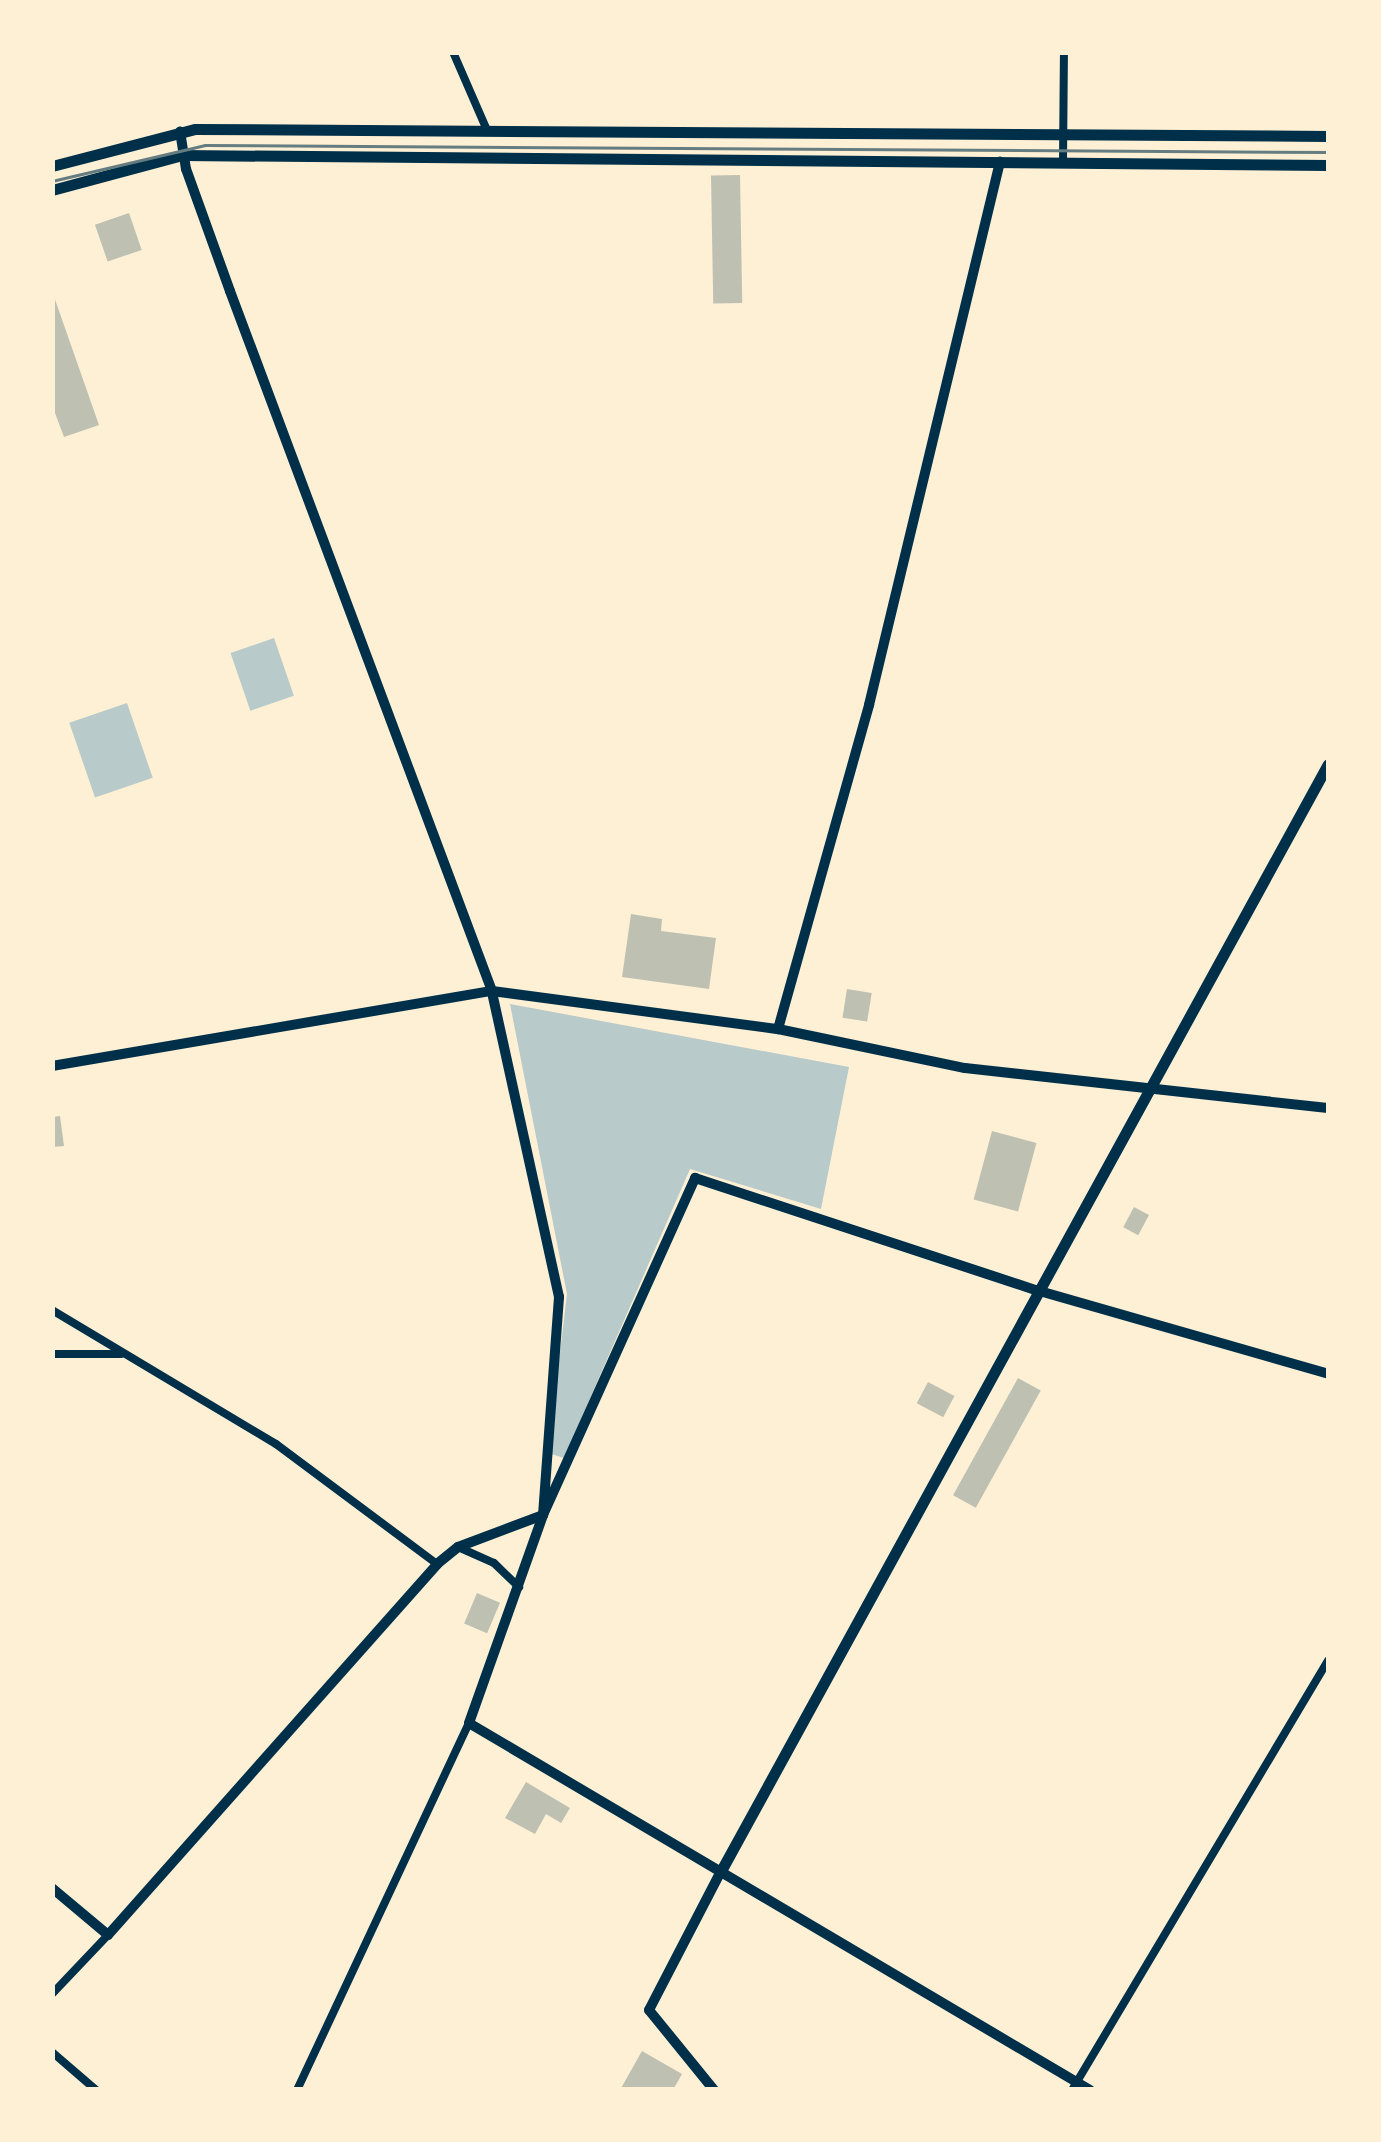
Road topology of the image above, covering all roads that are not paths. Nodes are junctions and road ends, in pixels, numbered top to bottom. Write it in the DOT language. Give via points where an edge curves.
graph roads {
  1 [pos="453,52"];
  2 [pos="1064,52"];
  3 [pos="486,128"];
  4 [pos="180,131"];
  5 [pos="1063,134"];
  6 [pos="1328,136"];
  7 [pos="182,155"];
  8 [pos="1063,161"];
  9 [pos="1000,162"];
  10 [pos="1328,165"];
  11 [pos="52,166"];
  12 [pos="52,190"];
  13 [pos="1328,764"];
  14 [pos="492,992"];
  15 [pos="778,1029"];
  16 [pos="52,1066"];
  17 [pos="1147,1088"];
  18 [pos="1328,1108"];
  19 [pos="1036,1290"];
  20 [pos="52,1310"];
  21 [pos="52,1354"];
  22 [pos="121,1354"];
  23 [pos="1328,1374"];
  24 [pos="543,1514"];
  25 [pos="458,1547"];
  26 [pos="437,1564"];
  27 [pos="519,1587"];
  28 [pos="1328,1661"];
  29 [pos="470,1724"];
  30 [pos="722,1869"];
  31 [pos="52,1888"];
  32 [pos="108,1934"];
  33 [pos="52,1994"];
  34 [pos="52,2052"];
  35 [pos="1075,2086"];
  36 [pos="96,2090"];
  37 [pos="298,2090"];
  38 [pos="714,2090"];
  39 [pos="1090,2090"];
  1 -- 3 [label="street"];
  2 -- 5 [label="street"];
  3 -- 4 [label="main road"];
  3 -- 5 [label="main road"];
  4 -- 7 [label="street"];
  4 -- 11 [label="main road"];
  5 -- 6 [label="main road"];
  5 -- 8 [label="street"];
  7 -- 9 [label="main road"];
  7 -- 12 [label="main road"];
  7 -- 14 [label="street"];
  8 -- 9 [label="main road"];
  8 -- 10 [label="main road"];
  9 -- 15 [label="street" via="868,705"];
  13 -- 17 [label="main road"];
  14 -- 15 [label="street"];
  14 -- 16 [label="street"];
  14 -- 24 [label="street" via="559,1297"];
  15 -- 17 [label="street" via="965,1068"];
  17 -- 18 [label="street"];
  17 -- 19 [label="main road"];
  19 -- 23 [label="street"];
  19 -- 24 [label="street" via="694,1178"];
  19 -- 30 [label="main road"];
  20 -- 22 [label="street"];
  21 -- 22 [label="street"];
  22 -- 26 [label="street" via="276,1444"];
  24 -- 25 [label="street"];
  24 -- 27 [label="street"];
  25 -- 26 [label="street"];
  25 -- 27 [label="street" via="494,1563"];
  26 -- 32 [label="street"];
  27 -- 29 [label="street"];
  28 -- 35 [label="street"];
  29 -- 30 [label="street"];
  29 -- 37 [label="street"];
  30 -- 35 [label="street"];
  30 -- 38 [label="street" via="648,2010"];
  31 -- 32 [label="street"];
  32 -- 33 [label="street"];
  34 -- 36 [label="street"];
  35 -- 39 [label="street"];
}
